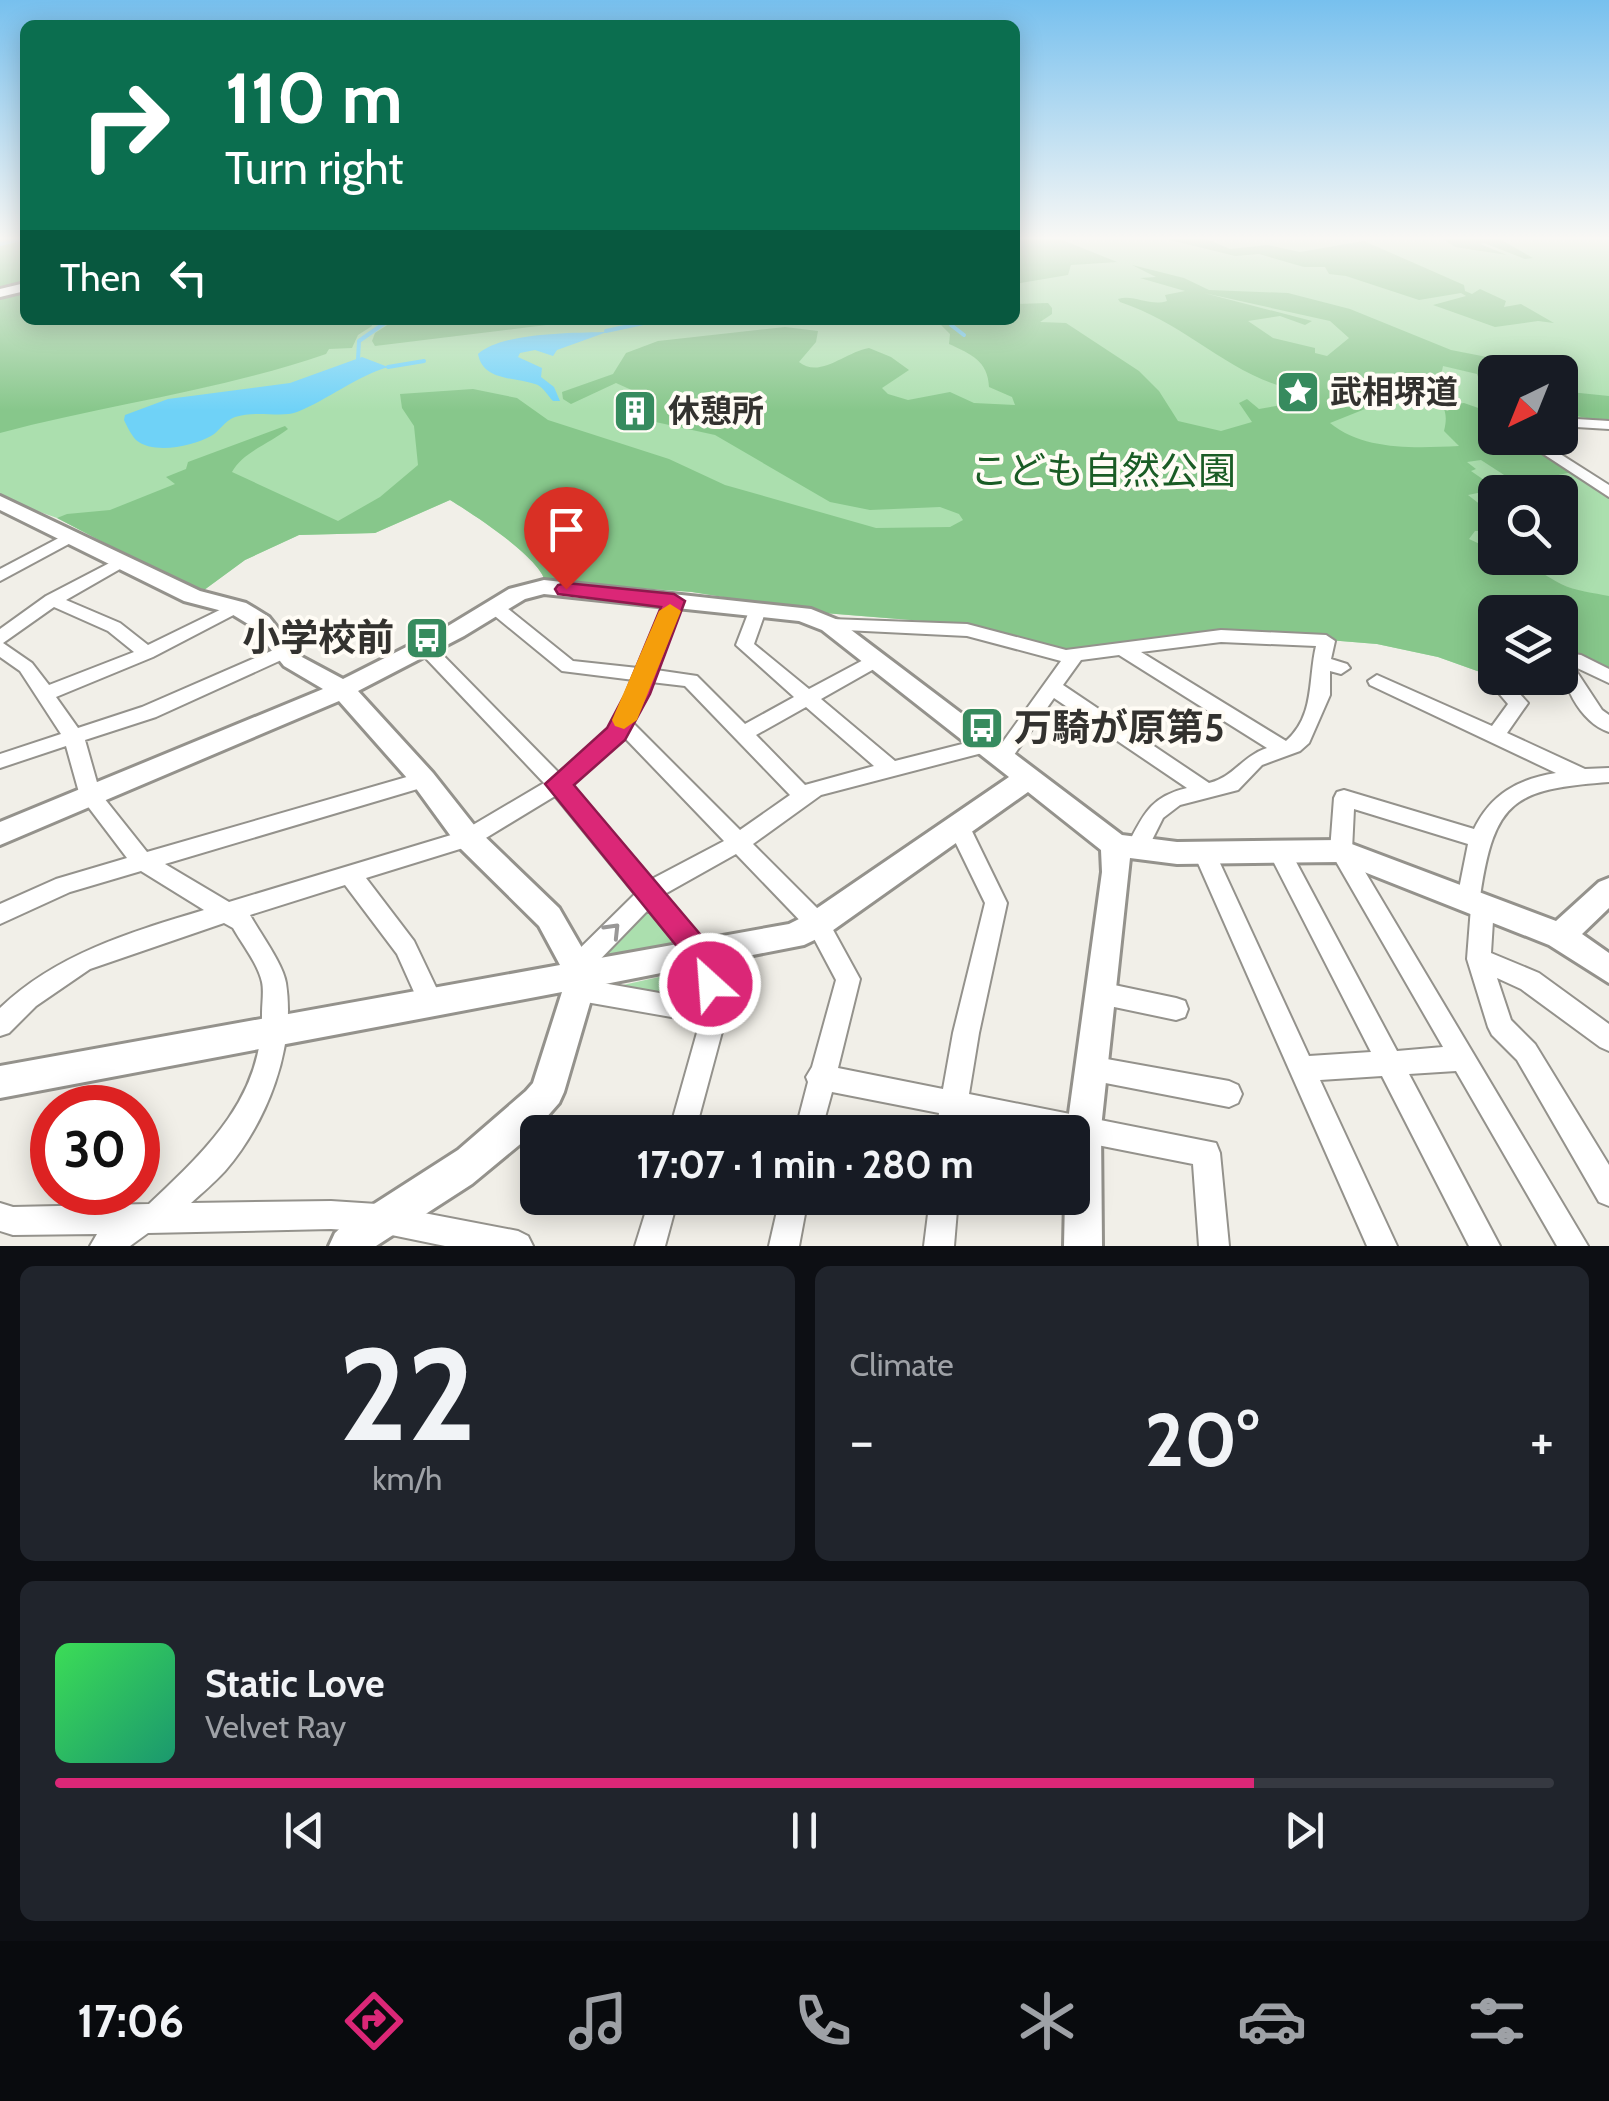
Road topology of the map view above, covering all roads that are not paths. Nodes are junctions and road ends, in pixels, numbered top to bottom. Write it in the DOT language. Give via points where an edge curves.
graph roads {
  1 [pos="1578,423"];
  2 [pos="1609,425"];
  3 [pos="1552,455"];
  4 [pos="1609,473"];
  5 [pos="1594,482"];
  6 [pos="1609,492"];
  7 [pos="0,502"];
  8 [pos="72,536"];
  9 [pos="121,562"];
  10 [pos="0,576"];
  11 [pos="52,600"];
  12 [pos="674,601"];
  13 [pos="238,608"];
  14 [pos="496,608"];
  15 [pos="757,610"];
  16 [pos="830,624"];
  17 [pos="0,638"];
  18 [pos="424,646"];
  19 [pos="1119,647"];
  20 [pos="0,648"];
  21 [pos="284,652"];
  22 [pos="147,653"];
  23 [pos="1075,654"];
  24 [pos="1578,660"];
  25 [pos="876,661"];
  26 [pos="644,675"];
  27 [pos="1609,676"];
  28 [pos="1377,681"];
  29 [pos="1052,687"];
  30 [pos="1578,687"];
  31 [pos="342,689"];
  32 [pos="46,694"];
  33 [pos="1510,695"];
  34 [pos="806,698"];
  35 [pos="622,724"];
  36 [pos="1609,725"];
  37 [pos="741,735"];
  38 [pos="1496,736"];
  39 [pos="74,738"];
  40 [pos="1282,748"];
  41 [pos="994,751"];
  42 [pos="0,762"];
  43 [pos="891,769"];
  44 [pos="1609,775"];
  45 [pos="1581,776"];
  46 [pos="1028,778"];
  47 [pos="424,780"];
  48 [pos="558,784"];
  49 [pos="1206,791"];
  50 [pos="802,795"];
  51 [pos="90,796"];
  52 [pos="959,827"];
  53 [pos="0,834"];
  54 [pos="468,838"];
  55 [pos="1477,838"];
  56 [pos="737,844"];
  57 [pos="1126,847"];
  58 [pos="1279,851"];
  59 [pos="1341,851"];
  60 [pos="1205,854"];
  61 [pos="142,862"];
  62 [pos="350,875"];
  63 [pos="648,893"];
  64 [pos="1606,897"];
  65 [pos="1475,902"];
  66 [pos="227,913"];
  67 [pos="0,914"];
  68 [pos="818,924"];
  69 [pos="1560,936"];
  70 [pos="702,954"];
  71 [pos="1478,959"];
  72 [pos="1609,970"];
  73 [pos="580,978"];
  74 [pos="1100,992"];
  75 [pos="432,1004"];
  76 [pos="1176,1009"];
  77 [pos="713,1014"];
  78 [pos="0,1025"];
  79 [pos="275,1034"];
  80 [pos="1609,1038"];
  81 [pos="1464,1058"];
  82 [pos="1390,1064"];
  83 [pos="1090,1068"];
  84 [pos="1301,1069"];
  85 [pos="820,1078"];
  86 [pos="0,1082"];
  87 [pos="1228,1094"];
  88 [pos="952,1103"];
  89 [pos="686,1115"];
  90 [pos="812,1115"];
  91 [pos="951,1115"];
  92 [pos="1015,1115"];
  93 [pos="1085,1115"];
  94 [pos="1090,1129"];
  95 [pos="1607,1184"];
  96 [pos="659,1215"];
  97 [pos="790,1215"];
  98 [pos="943,1215"];
  99 [pos="1083,1215"];
  100 [pos="0,1217"];
  101 [pos="377,1218"];
  102 [pos="147,1220"];
  103 [pos="503,1244"];
  104 [pos="104,1246"];
  105 [pos="348,1246"];
  106 [pos="650,1246"];
  107 [pos="784,1246"];
  108 [pos="940,1246"];
  109 [pos="1083,1246"];
  110 [pos="1214,1246"];
  111 [pos="1382,1246"];
  112 [pos="1485,1246"];
  113 [pos="1573,1246"];
  1 -- 2 [label="street"];
  3 -- 5 [label="street"];
  4 -- 5 [label="street"];
  5 -- 6 [label="street"];
  7 -- 8 [label="street"];
  8 -- 9 [label="street"];
  8 -- 10 [label="street"];
  9 -- 11 [label="street"];
  9 -- 13 [label="street" via="192,596"];
  11 -- 17 [label="street"];
  11 -- 22 [label="street" via="114,627"];
  12 -- 14 [label="street" via="544,588"];
  12 -- 15 [label="street"];
  12 -- 26 [label="street"];
  13 -- 21 [label="street" via="261,622"];
  13 -- 22 [label="street"];
  14 -- 18 [label="street"];
  14 -- 26 [label="street" via="568,667"];
  15 -- 16 [label="street"];
  15 -- 34 [label="street" via="745,645"];
  16 -- 23 [label="street" via="967,630"];
  16 -- 25 [label="street"];
  18 -- 31 [label="street"];
  18 -- 48 [label="street"];
  19 -- 23 [label="street"];
  19 -- 40 [label="street"];
  19 -- 40 [label="street" via="1222,636 1326,641 1331,665 1322,696 1302,738"];
  20 -- 32 [label="street"];
  21 -- 31 [label="street"];
  21 -- 39 [label="street"];
  22 -- 32 [label="street"];
  23 -- 29 [label="street"];
  24 -- 27 [label="street"];
  25 -- 34 [label="street"];
  25 -- 41 [label="street"];
  26 -- 35 [label="street"];
  26 -- 37 [label="street" via="690,680"];
  28 -- 38 [label="street"];
  29 -- 41 [label="street"];
  29 -- 49 [label="street"];
  30 -- 36 [label="street"];
  31 -- 47 [label="street"];
  31 -- 51 [label="street"];
  32 -- 39 [label="street"];
  33 -- 38 [label="street" via="1518,703"];
  34 -- 37 [label="street"];
  34 -- 43 [label="street"];
  35 -- 48 [label="street"];
  35 -- 56 [label="street"];
  37 -- 50 [label="street"];
  38 -- 45 [label="street"];
  39 -- 42 [label="street"];
  39 -- 51 [label="street"];
  40 -- 49 [label="street" via="1256,760 1231,785"];
  41 -- 43 [label="street"];
  41 -- 46 [label="street"];
  43 -- 50 [label="street"];
  44 -- 45 [label="street"];
  45 -- 55 [label="street" via="1512,795 1497,804"];
  46 -- 52 [label="street"];
  46 -- 57 [label="street"];
  47 -- 54 [label="street"];
  47 -- 61 [label="street"];
  48 -- 54 [label="street"];
  48 -- 63 [label="street"];
  49 -- 57 [label="street" via="1174,799"];
  50 -- 56 [label="street"];
  51 -- 53 [label="street"];
  51 -- 61 [label="street"];
  52 -- 68 [label="street"];
  52 -- 88 [label="street" via="996,903"];
  54 -- 62 [label="street"];
  54 -- 73 [label="street" via="549,917"];
  55 -- 59 [label="street" via="1344,798"];
  55 -- 65 [label="street"];
  56 -- 63 [label="street"];
  56 -- 68 [label="street"];
  57 -- 60 [label="street"];
  57 -- 74 [label="street" via="1116,872"];
  58 -- 59 [label="street"];
  58 -- 60 [label="street"];
  58 -- 82 [label="street"];
  59 -- 65 [label="street"];
  59 -- 81 [label="street"];
  60 -- 84 [label="street"];
  61 -- 66 [label="street"];
  61 -- 67 [label="street" via="64,885"];
  62 -- 66 [label="street"];
  62 -- 75 [label="street" via="406,948"];
  63 -- 70 [label="street"];
  73 -- 63 [label="street, one-way"];
  64 -- 69 [label="street"];
  65 -- 69 [label="street"];
  65 -- 71 [label="street"];
  66 -- 78 [label="street" via="82,962"];
  66 -- 79 [label="street" via="241,921 274,980"];
  68 -- 70 [label="street" via="793,936"];
  68 -- 85 [label="street" via="848,979"];
  69 -- 72 [label="street"];
  70 -- 73 [label="street"];
  70 -- 77 [label="street"];
  71 -- 80 [label="street" via="1530,980"];
  71 -- 95 [label="street" via="1501,1027 1526,1052"];
  73 -- 75 [label="street"];
  73 -- 77 [label="street"];
  73 -- 101 [label="street" via="547,1092 456,1173"];
  74 -- 76 [label="street"];
  74 -- 83 [label="street"];
  75 -- 79 [label="street"];
  77 -- 89 [label="street"];
  79 -- 86 [label="street"];
  79 -- 102 [label="street" via="262,1084 239,1128 216,1160"];
  81 -- 82 [label="street"];
  81 -- 113 [label="street"];
  82 -- 84 [label="street"];
  82 -- 112 [label="street"];
  83 -- 87 [label="street"];
  83 -- 93 [label="street"];
  84 -- 111 [label="street"];
  85 -- 88 [label="street"];
  85 -- 90 [label="street"];
  88 -- 91 [label="street"];
  88 -- 92 [label="street"];
  94 -- 110 [label="street" via="1206,1152"];
  96 -- 106 [label="street"];
  97 -- 107 [label="street"];
  98 -- 108 [label="street"];
  99 -- 109 [label="street"];
  100 -- 102 [label="street"];
  101 -- 102 [label="street"];
  101 -- 103 [label="street"];
  101 -- 105 [label="street"];
  102 -- 104 [label="street"];
}
